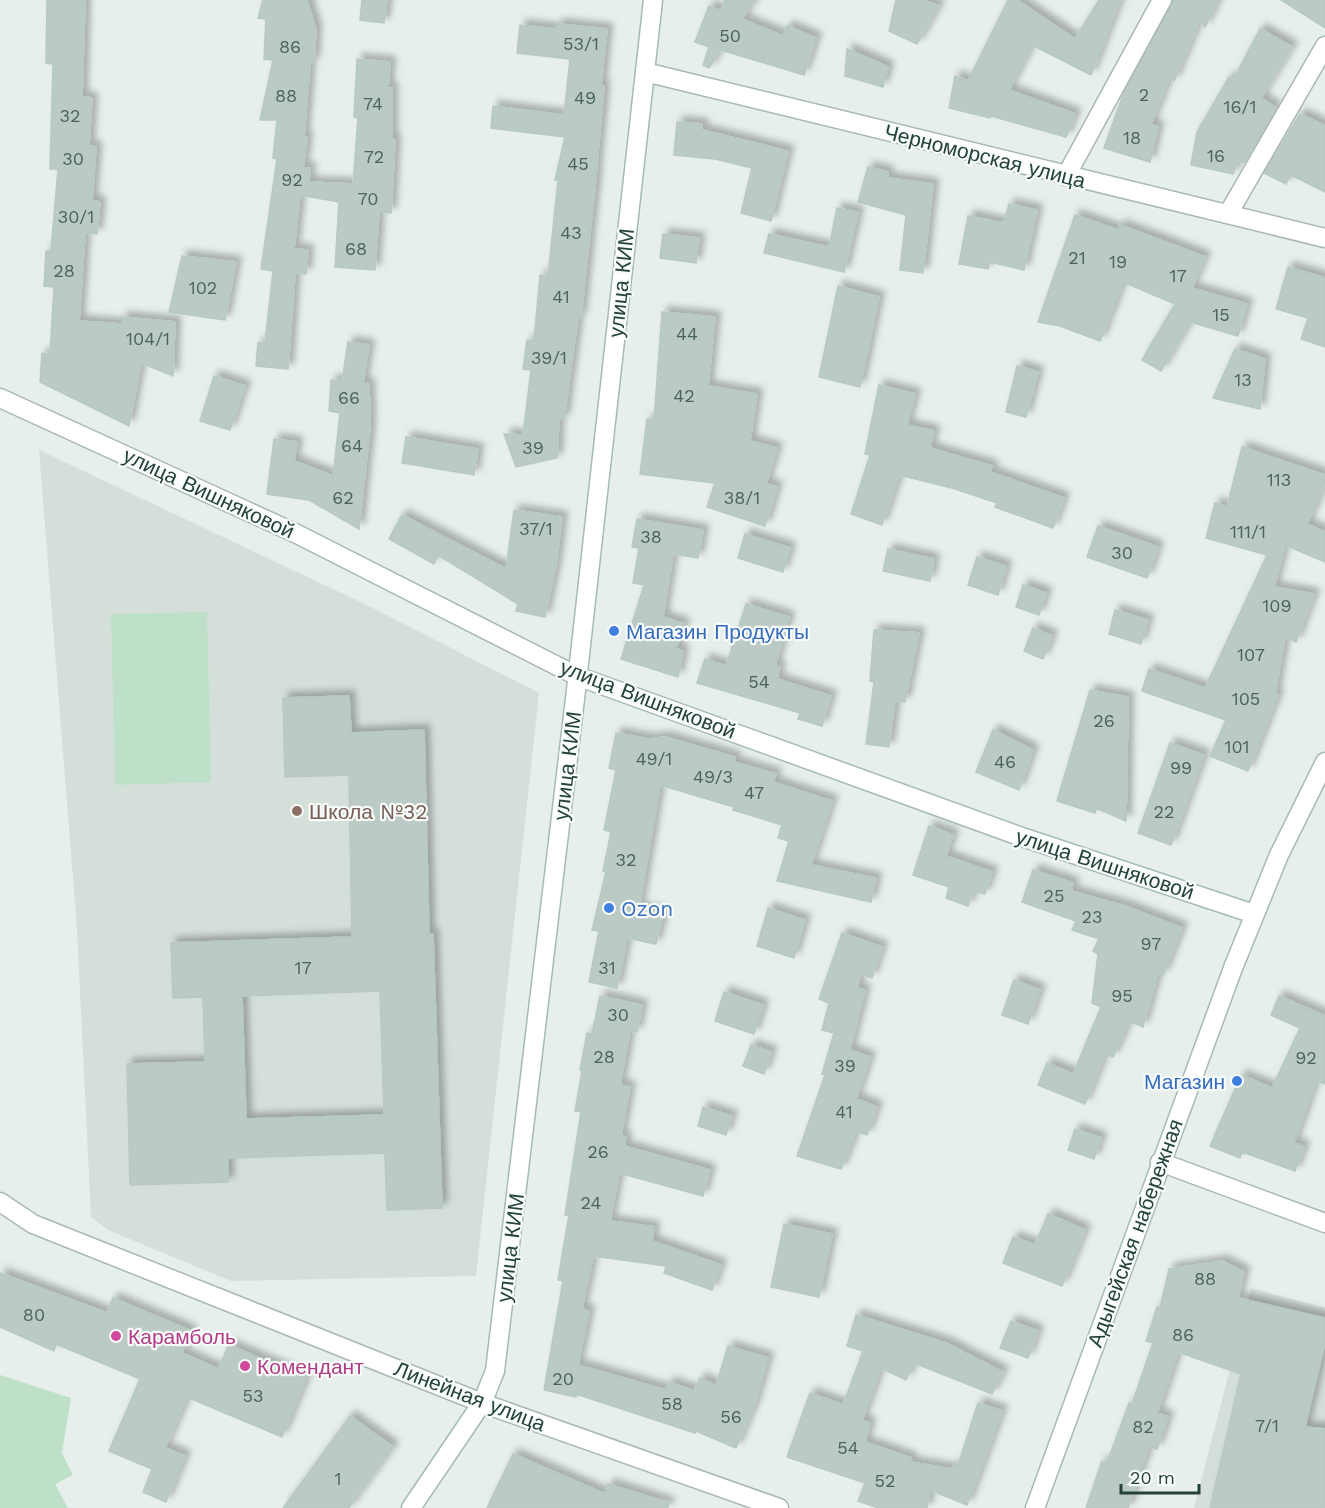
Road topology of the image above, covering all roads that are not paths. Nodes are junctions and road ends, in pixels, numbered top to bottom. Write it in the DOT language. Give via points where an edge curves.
graph roads {
  1 [pos="653,0"];
  2 [pos="1162,0"];
  3 [pos="1325,46"];
  4 [pos="645,72"];
  5 [pos="1065,176"];
  6 [pos="1228,214"];
  7 [pos="1325,238"];
  8 [pos="0,389"];
  9 [pos="0,398"];
  10 [pos="578,676"];
  11 [pos="1325,762"];
  12 [pos="1254,914"];
  13 [pos="1160,1162"];
  14 [pos="0,1202"];
  15 [pos="1325,1223"];
  16 [pos="482,1403"];
  17 [pos="411,1508"];
  18 [pos="779,1508"];
  19 [pos="1035,1508"];
  1 -- 4 [label="street, улица КИМ"];
  2 -- 5 [label="street"];
  3 -- 6 [label="street"];
  4 -- 5 [label="street, Черноморская улица"];
  4 -- 10 [label="street, улица КИМ"];
  5 -- 6 [label="street, Черноморская улица"];
  6 -- 7 [label="street, Черноморская улица"];
  8 -- 9 [label="street"];
  9 -- 10 [label="street, улица Вишняковой" via="297,534"];
  10 -- 12 [label="street, улица Вишняковой" via="1022,837"];
  10 -- 16 [label="street, улица КИМ" via="495,1371"];
  11 -- 12 [label="street, Адыгейская набережная"];
  12 -- 13 [label="street, Адыгейская набережная"];
  13 -- 15 [label="street"];
  13 -- 19 [label="street, Адыгейская набережная"];
  14 -- 16 [label="street, Линейная улица" via="33,1224"];
  16 -- 17 [label="street, улица КИМ"];
  16 -- 18 [label="street, Линейная улица"];
}
